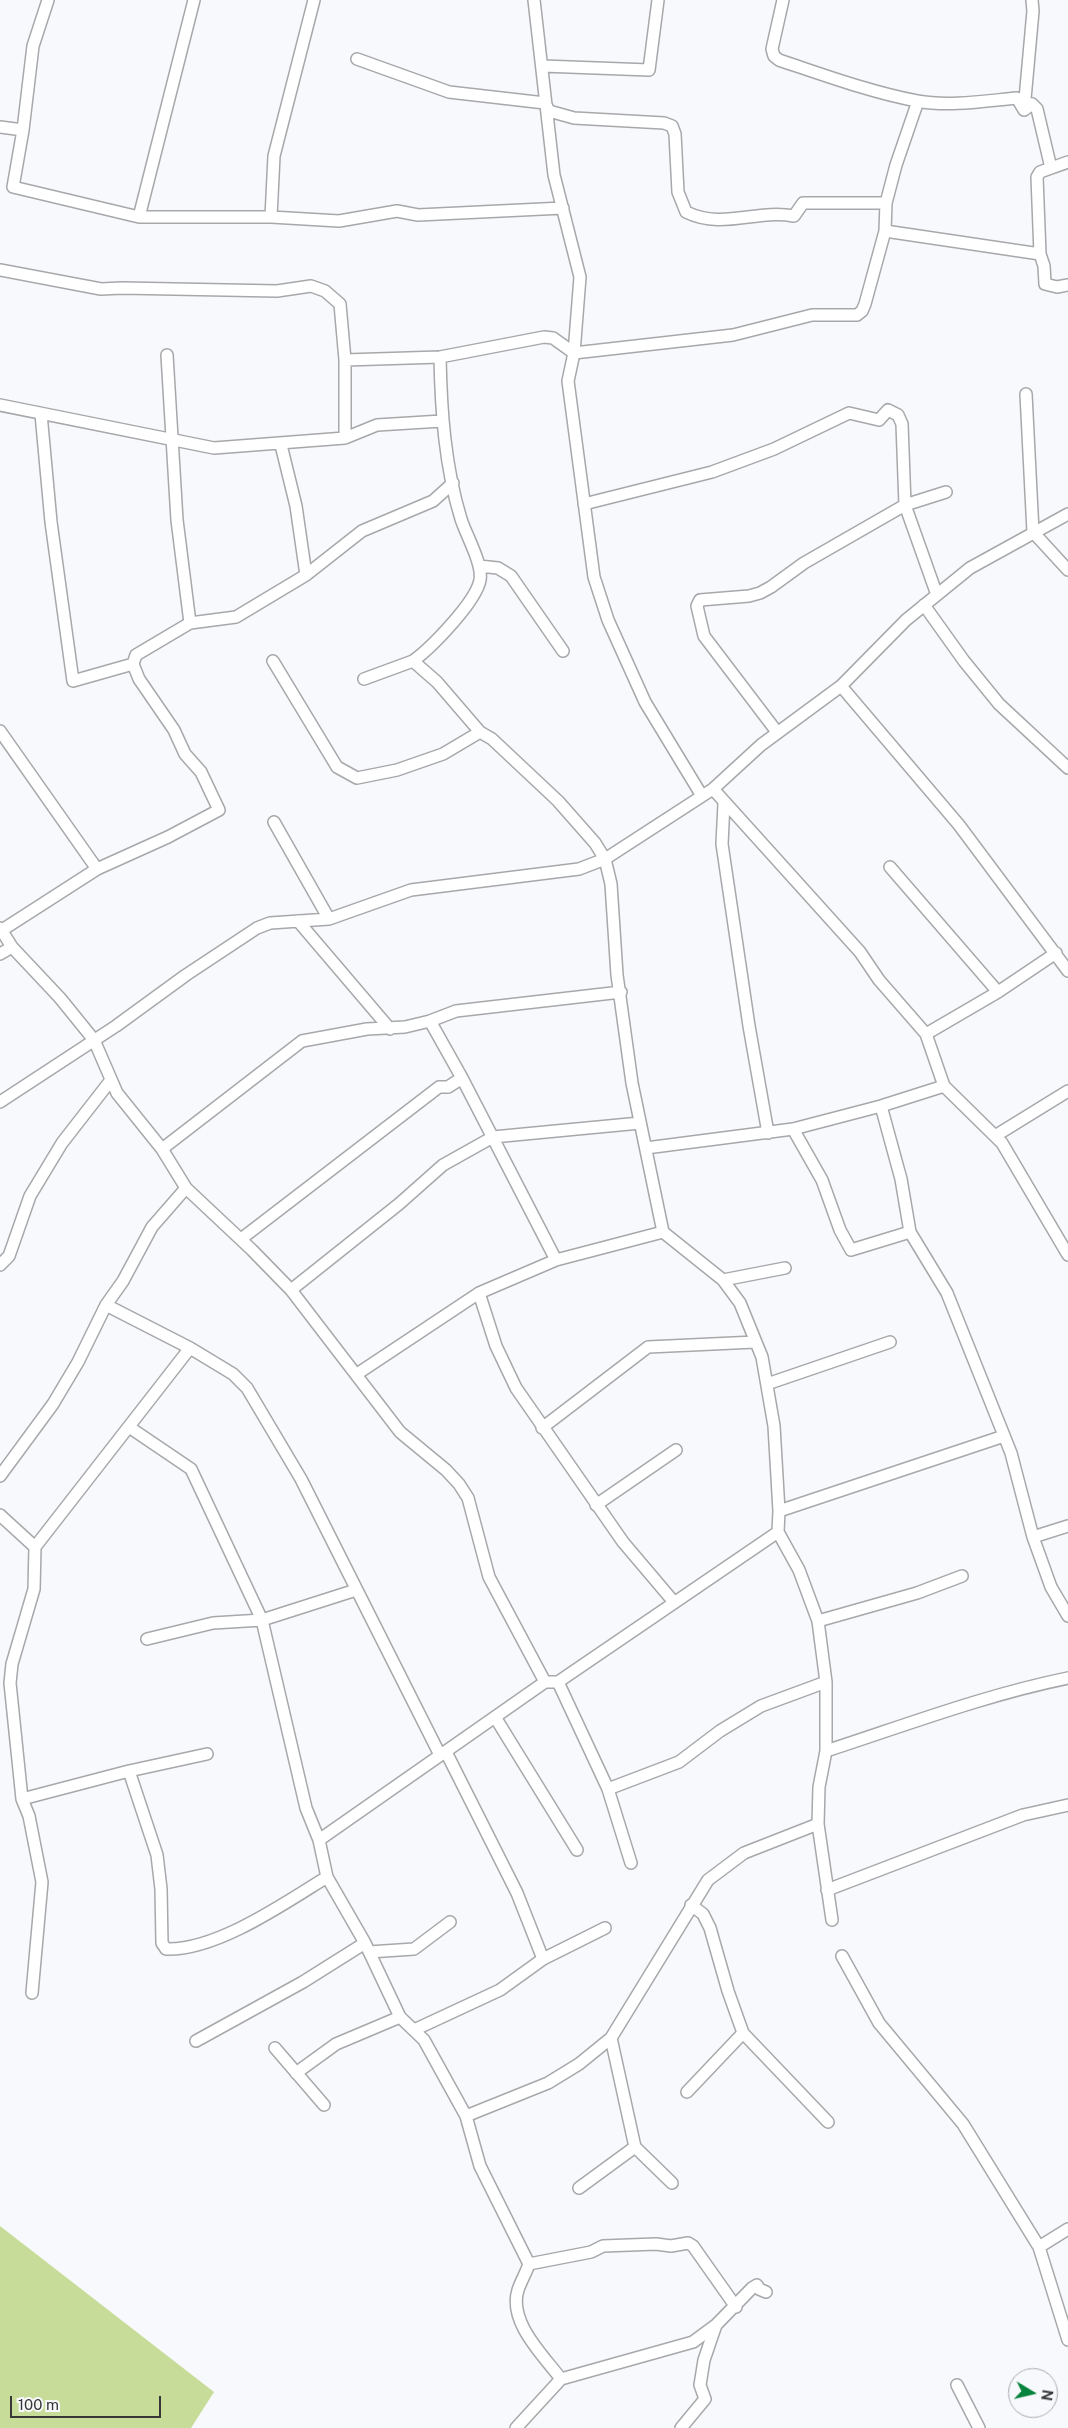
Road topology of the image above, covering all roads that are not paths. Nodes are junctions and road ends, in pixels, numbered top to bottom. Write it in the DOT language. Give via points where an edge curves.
graph roads {
  1 [pos="48,0"];
  2 [pos="194,0"];
  3 [pos="314,0"];
  4 [pos="534,0"];
  5 [pos="658,0"];
  6 [pos="783,0"];
  7 [pos="1032,0"];
  8 [pos="357,59"];
  9 [pos="543,66"];
  10 [pos="918,101"];
  11 [pos="545,103"];
  12 [pos="1024,110"];
  13 [pos="0,127"];
  14 [pos="23,130"];
  15 [pos="1068,162"];
  16 [pos="1051,168"];
  17 [pos="886,203"];
  18 [pos="563,208"];
  19 [pos="139,218"];
  20 [pos="271,218"];
  21 [pos="886,231"];
  22 [pos="1040,254"];
  23 [pos="0,270"];
  24 [pos="1068,285"];
  25 [pos="574,353"];
  26 [pos="167,355"];
  27 [pos="440,357"];
  28 [pos="345,360"];
  29 [pos="1026,394"];
  30 [pos="0,405"];
  31 [pos="41,414"];
  32 [pos="442,421"];
  33 [pos="345,438"];
  34 [pos="172,441"];
  35 [pos="281,445"];
  36 [pos="453,483"];
  37 [pos="946,492"];
  38 [pos="584,504"];
  39 [pos="905,504"];
  40 [pos="1068,514"];
  41 [pos="1034,532"];
  42 [pos="479,566"];
  43 [pos="1068,570"];
  44 [pos="306,575"];
  45 [pos="937,595"];
  46 [pos="924,605"];
  47 [pos="190,623"];
  48 [pos="563,651"];
  49 [pos="412,661"];
  50 [pos="273,662"];
  51 [pos="133,664"];
  52 [pos="364,679"];
  53 [pos="841,686"];
  54 [pos="0,731"];
  55 [pos="480,732"];
  56 [pos="777,732"];
  57 [pos="1068,768"];
  58 [pos="713,789"];
  59 [pos="702,796"];
  60 [pos="724,802"];
  61 [pos="274,822"];
  62 [pos="605,859"];
  63 [pos="890,867"];
  64 [pos="96,869"];
  65 [pos="329,919"];
  66 [pos="298,921"];
  67 [pos="1,929"];
  68 [pos="12,947"];
  69 [pos="1056,953"];
  70 [pos="0,954"];
  71 [pos="1068,971"];
  72 [pos="621,992"];
  73 [pos="998,992"];
  74 [pos="430,1021"];
  75 [pos="390,1029"];
  76 [pos="926,1034"];
  77 [pos="94,1040"];
  78 [pos="462,1078"];
  79 [pos="111,1080"];
  80 [pos="944,1086"];
  81 [pos="1068,1092"];
  82 [pos="0,1102"];
  83 [pos="881,1106"];
  84 [pos="640,1123"];
  85 [pos="793,1129"];
  86 [pos="768,1133"];
  87 [pos="994,1136"];
  88 [pos="493,1137"];
  89 [pos="646,1148"];
  90 [pos="162,1149"];
  91 [pos="186,1188"];
  92 [pos="663,1232"];
  93 [pos="910,1232"];
  94 [pos="241,1239"];
  95 [pos="1068,1254"];
  96 [pos="556,1260"];
  97 [pos="0,1265"];
  98 [pos="785,1268"];
  99 [pos="724,1280"];
  100 [pos="290,1290"];
  101 [pos="479,1293"];
  102 [pos="106,1305"];
  103 [pos="754,1342"];
  104 [pos="890,1342"];
  105 [pos="190,1348"];
  106 [pos="357,1374"];
  107 [pos="767,1384"];
  108 [pos="129,1427"];
  109 [pos="542,1428"];
  110 [pos="1004,1436"];
  111 [pos="676,1450"];
  112 [pos="0,1476"];
  113 [pos="596,1505"];
  114 [pos="779,1512"];
  115 [pos="0,1515"];
  116 [pos="1068,1526"];
  117 [pos="778,1532"];
  118 [pos="1033,1537"];
  119 [pos="35,1546"];
  120 [pos="962,1576"];
  121 [pos="356,1590"];
  122 [pos="674,1601"];
  123 [pos="1068,1616"];
  124 [pos="262,1620"];
  125 [pos="818,1621"];
  126 [pos="147,1639"];
  127 [pos="1068,1678"];
  128 [pos="545,1682"];
  129 [pos="558,1682"];
  130 [pos="826,1682"];
  131 [pos="494,1717"];
  132 [pos="826,1751"];
  133 [pos="207,1754"];
  134 [pos="443,1754"];
  135 [pos="130,1771"];
  136 [pos="608,1789"];
  137 [pos="22,1799"];
  138 [pos="1068,1805"];
  139 [pos="818,1824"];
  140 [pos="319,1840"];
  141 [pos="576,1850"];
  142 [pos="631,1863"];
  143 [pos="327,1877"];
  144 [pos="827,1890"];
  145 [pos="691,1906"];
  146 [pos="832,1920"];
  147 [pos="450,1922"];
  148 [pos="605,1928"];
  149 [pos="367,1948"];
  150 [pos="842,1956"];
  151 [pos="543,1959"];
  152 [pos="32,1993"];
  153 [pos="400,2017"];
  154 [pos="414,2030"];
  155 [pos="743,2033"];
  156 [pos="611,2038"];
  157 [pos="196,2041"];
  158 [pos="275,2048"];
  159 [pos="296,2072"];
  160 [pos="687,2092"];
  161 [pos="324,2105"];
  162 [pos="466,2116"];
  163 [pos="828,2122"];
  164 [pos="635,2147"];
  165 [pos="672,2183"];
  166 [pos="579,2188"];
  167 [pos="1068,2229"];
  168 [pos="1039,2247"];
  169 [pos="530,2264"];
  170 [pos="766,2292"];
  171 [pos="736,2306"];
  172 [pos="716,2325"];
  173 [pos="1068,2340"];
  174 [pos="561,2379"];
  175 [pos="957,2385"];
  176 [pos="516,2428"];
  177 [pos="681,2428"];
  178 [pos="979,2428"];
  1 -- 14 [label="street" via="33,46"];
  2 -- 19 [label="street"];
  3 -- 20 [label="street" via="274,156"];
  4 -- 9 [label="street"];
  5 -- 9 [label="street" via="649,70"];
  6 -- 10 [label="street" via="772,49 779,60"];
  7 -- 12 [label="street"];
  8 -- 11 [label="street" via="449,92"];
  9 -- 11 [label="street"];
  10 -- 12 [label="street" via="1017,98"];
  10 -- 17 [label="street"];
  11 -- 17 [label="street" via="549,111 574,118 672,126 678,192 686,212 701,219 794,216 803,203 819,201"];
  11 -- 18 [label="street" via="554,174"];
  12 -- 16 [label="street" via="1032,104 1037,109"];
  13 -- 14 [label="street"];
  14 -- 19 [label="street" via="13,187"];
  15 -- 16 [label="street"];
  16 -- 22 [label="street" via="1040,172 1037,177"];
  17 -- 21 [label="street"];
  18 -- 20 [label="street" via="418,215 398,211 339,221"];
  18 -- 25 [label="street" via="580,277"];
  19 -- 20 [label="street"];
  21 -- 22 [label="street"];
  21 -- 25 [label="street" via="865,304 856,314 812,315 734,335"];
  22 -- 24 [label="street" via="1045,284"];
  23 -- 28 [label="street" via="101,289 277,291 311,286 325,290 340,304"];
  25 -- 27 [label="street" via="553,338 544,337"];
  25 -- 38 [label="street" via="568,381"];
  26 -- 34 [label="street"];
  27 -- 28 [label="street"];
  27 -- 32 [label="street"];
  28 -- 33 [label="street"];
  29 -- 41 [label="street"];
  30 -- 31 [label="street"];
  31 -- 34 [label="street"];
  31 -- 51 [label="street" via="51,522 73,681"];
  32 -- 33 [label="street" via="377,425"];
  32 -- 36 [label="street"];
  33 -- 35 [label="street"];
  34 -- 35 [label="street" via="214,448"];
  34 -- 47 [label="street" via="177,520"];
  35 -- 44 [label="street" via="296,506"];
  36 -- 42 [label="street" via="461,518"];
  36 -- 44 [label="street" via="433,501 362,531"];
  37 -- 39 [label="street"];
  38 -- 39 [label="street" via="712,472 774,449 849,412 879,420 888,410 898,415 902,424"];
  38 -- 59 [label="street" via="594,577 608,620 645,702"];
  39 -- 45 [label="street"];
  39 -- 56 [label="street" via="804,563 760,593 700,600 697,606 704,636"];
  40 -- 41 [label="street"];
  41 -- 43 [label="street"];
  41 -- 45 [label="street" via="970,568"];
  42 -- 48 [label="street" via="498,568 511,576"];
  42 -- 49 [label="street" via="480,580 470,601 426,652"];
  44 -- 47 [label="street" via="236,617"];
  45 -- 46 [label="street"];
  46 -- 53 [label="street"];
  46 -- 57 [label="street" via="999,704"];
  47 -- 51 [label="street" via="136,655"];
  49 -- 52 [label="street"];
  49 -- 55 [label="street" via="437,682"];
  50 -- 55 [label="street" via="337,767 357,778 397,770 443,754"];
  51 -- 64 [label="street" via="185,754 201,772 219,810"];
  53 -- 56 [label="street"];
  53 -- 69 [label="street" via="959,825"];
  54 -- 64 [label="street"];
  55 -- 62 [label="street" via="492,739 551,794 595,843"];
  56 -- 58 [label="street"];
  58 -- 59 [label="street"];
  58 -- 60 [label="street"];
  59 -- 62 [label="street"];
  60 -- 76 [label="street" via="860,952 878,980"];
  60 -- 86 [label="street" via="722,844"];
  61 -- 65 [label="street"];
  62 -- 65 [label="street" via="579,868 411,890"];
  62 -- 72 [label="street" via="612,884 617,975"];
  63 -- 73 [label="street"];
  64 -- 67 [label="street"];
  65 -- 66 [label="street"];
  66 -- 75 [label="street"];
  66 -- 77 [label="street" via="270,923 258,928"];
  67 -- 68 [label="street"];
  68 -- 70 [label="street"];
  68 -- 77 [label="street"];
  69 -- 71 [label="street"];
  69 -- 73 [label="street"];
  72 -- 74 [label="street" via="456,1012"];
  72 -- 84 [label="street"];
  73 -- 76 [label="street"];
  74 -- 75 [label="street"];
  74 -- 78 [label="street"];
  75 -- 90 [label="street" via="302,1041"];
  76 -- 80 [label="street"];
  77 -- 79 [label="street"];
  77 -- 82 [label="street"];
  78 -- 88 [label="street"];
  78 -- 94 [label="street" via="448,1087 439,1087"];
  79 -- 90 [label="street" via="117,1093"];
  79 -- 97 [label="street" via="62,1143 30,1196 9,1256"];
  80 -- 83 [label="street"];
  80 -- 87 [label="street"];
  81 -- 87 [label="street"];
  83 -- 85 [label="street"];
  83 -- 93 [label="street" via="901,1179"];
  84 -- 88 [label="street"];
  84 -- 89 [label="street"];
  85 -- 86 [label="street"];
  85 -- 93 [label="street" via="822,1180 840,1230 851,1250"];
  86 -- 89 [label="street"];
  87 -- 95 [label="street" via="1002,1144"];
  88 -- 96 [label="street"];
  88 -- 100 [label="street" via="443,1165"];
  89 -- 92 [label="street"];
  90 -- 91 [label="street"];
  91 -- 94 [label="street"];
  91 -- 102 [label="street" via="152,1227"];
  92 -- 96 [label="street"];
  92 -- 99 [label="street"];
  93 -- 110 [label="street" via="947,1293"];
  94 -- 100 [label="street"];
  96 -- 101 [label="street"];
  98 -- 99 [label="street"];
  99 -- 103 [label="street" via="740,1303"];
  100 -- 106 [label="street"];
  101 -- 106 [label="street"];
  101 -- 109 [label="street" via="506,1369"];
  102 -- 105 [label="street"];
  102 -- 112 [label="street" via="53,1404"];
  103 -- 107 [label="street" via="762,1357"];
  103 -- 109 [label="street" via="648,1347"];
  104 -- 107 [label="street"];
  105 -- 108 [label="street"];
  105 -- 121 [label="street" via="233,1374 256,1400 301,1479"];
  106 -- 128 [label="street" via="400,1432 446,1470 468,1498 489,1577"];
  107 -- 114 [label="street" via="774,1426"];
  108 -- 119 [label="street"];
  108 -- 124 [label="street" via="191,1469"];
  109 -- 113 [label="street"];
  110 -- 114 [label="street"];
  110 -- 118 [label="street"];
  111 -- 113 [label="street"];
  113 -- 122 [label="street"];
  114 -- 117 [label="street"];
  115 -- 119 [label="street"];
  116 -- 118 [label="street"];
  117 -- 122 [label="street"];
  117 -- 125 [label="street" via="799,1570"];
  118 -- 123 [label="street" via="1051,1587"];
  119 -- 137 [label="street" via="34,1589 12,1664 10,1683"];
  120 -- 125 [label="street"];
  121 -- 124 [label="street"];
  121 -- 134 [label="street"];
  122 -- 129 [label="street"];
  124 -- 126 [label="street" via="213,1623"];
  124 -- 140 [label="street" via="306,1808"];
  125 -- 130 [label="street"];
  127 -- 132 [label="street" via="999,1694"];
  128 -- 129 [label="street"];
  128 -- 131 [label="street"];
  129 -- 136 [label="street"];
  130 -- 132 [label="street"];
  130 -- 136 [label="street" via="761,1706 679,1762"];
  131 -- 134 [label="street"];
  131 -- 141 [label="street"];
  132 -- 139 [label="street" via="819,1787"];
  133 -- 135 [label="street"];
  134 -- 140 [label="street"];
  134 -- 151 [label="street" via="517,1893"];
  135 -- 137 [label="street"];
  135 -- 143 [label="street" via="157,1854 162,1943 166,1949 198,1946 259,1919"];
  136 -- 142 [label="street"];
  137 -- 152 [label="street" via="42,1882"];
  138 -- 144 [label="street" via="1023,1814"];
  139 -- 144 [label="street"];
  139 -- 145 [label="street" via="744,1853 708,1880"];
  140 -- 143 [label="street"];
  143 -- 149 [label="street"];
  144 -- 146 [label="street"];
  145 -- 155 [label="street" via="703,1914 710,1928"];
  145 -- 156 [label="street"];
  147 -- 149 [label="street" via="414,1949"];
  148 -- 151 [label="street"];
  149 -- 153 [label="street"];
  149 -- 157 [label="street"];
  150 -- 168 [label="street" via="879,2023 963,2124"];
  151 -- 154 [label="street" via="500,1990"];
  153 -- 154 [label="street"];
  153 -- 159 [label="street" via="336,2044"];
  154 -- 162 [label="street" via="424,2040"];
  155 -- 160 [label="street"];
  155 -- 163 [label="street"];
  156 -- 162 [label="street" via="548,2084"];
  156 -- 164 [label="street"];
  158 -- 159 [label="street"];
  159 -- 161 [label="street"];
  162 -- 169 [label="street" via="480,2166"];
  164 -- 165 [label="street"];
  164 -- 166 [label="street"];
  167 -- 168 [label="street"];
  168 -- 173 [label="street"];
  169 -- 171 [label="street" via="590,2252 603,2246 688,2243"];
  169 -- 174 [label="street" via="518,2290 519,2318"];
  170 -- 171 [label="street" via="757,2285"];
  171 -- 172 [label="street"];
  172 -- 174 [label="street" via="693,2342"];
  172 -- 177 [label="street" via="704,2360 700,2385 705,2399"];
  174 -- 176 [label="street"];
  175 -- 178 [label="street"];
}
